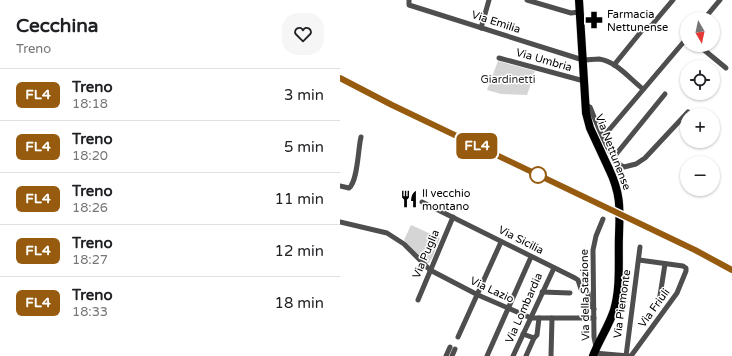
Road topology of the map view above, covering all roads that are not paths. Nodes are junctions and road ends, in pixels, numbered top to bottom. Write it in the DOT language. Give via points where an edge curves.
graph roads {
  1 [pos="409,0"];
  2 [pos="489,0"];
  3 [pos="527,0"];
  4 [pos="579,0"];
  5 [pos="673,0"];
  6 [pos="720,0"];
  7 [pos="579,12"];
  8 [pos="710,12"];
  9 [pos="481,28"];
  10 [pos="680,46"];
  11 [pos="707,52"];
  12 [pos="499,58"];
  13 [pos="583,60"];
  14 [pos="614,65"];
  15 [pos="726,68"];
  16 [pos="584,82"];
  17 [pos="643,89"];
  18 [pos="665,94"];
  19 [pos="585,105"];
  20 [pos="680,121"];
  21 [pos="361,137"];
  22 [pos="603,137"];
  23 [pos="613,158"];
  24 [pos="340,186"];
  25 [pos="422,202"];
  26 [pos="453,217"];
  27 [pos="603,220"];
  28 [pos="340,222"];
  29 [pos="502,242"];
  30 [pos="640,247"];
  31 [pos="531,257"];
  32 [pos="639,260"];
  33 [pos="665,264"];
  34 [pos="554,268"];
  35 [pos="430,270"];
  36 [pos="542,292"];
  37 [pos="570,293"];
  38 [pos="478,294"];
  39 [pos="418,300"];
  40 [pos="659,302"];
  41 [pos="508,309"];
  42 [pos="594,309"];
  43 [pos="531,318"];
  44 [pos="539,318"];
  45 [pos="552,318"];
  46 [pos="594,318"];
  47 [pos="523,334"];
  48 [pos="458,337"];
  49 [pos="534,338"];
  50 [pos="450,346"];
  51 [pos="455,349"];
  52 [pos="626,349"];
  53 [pos="594,352"];
  54 [pos="635,353"];
  55 [pos="446,356"];
  56 [pos="452,356"];
  57 [pos="487,356"];
  58 [pos="513,356"];
  59 [pos="526,356"];
  60 [pos="551,356"];
  61 [pos="626,356"];
  62 [pos="631,356"];
  1 -- 9 [label="street, Via Emilia" via="409,5"];
  2 -- 9 [label="street"];
  3 -- 7 [label="street" via="571,13"];
  4 -- 7 [label="main road, Via Nettunense"];
  5 -- 14 [label="street" via="651,26 644,28"];
  6 -- 8 [label="street"];
  7 -- 13 [label="main road, Via Nettunense"];
  9 -- 13 [label="street, Via Emilia"];
  10 -- 17 [label="street"];
  11 -- 15 [label="street"];
  12 -- 16 [label="street, Via Umbria"];
  13 -- 14 [label="street, Via Emilia" via="599,60"];
  13 -- 16 [label="main road, Via Nettunense"];
  14 -- 17 [label="street"];
  16 -- 19 [label="main road, Via Nettunense"];
  17 -- 22 [label="street"];
  18 -- 23 [label="street"];
  19 -- 22 [label="street" via="590,107"];
  19 -- 53 [label="main road, Via Nettunense, bridge" via="590,128 616,186 619,199 616,303"];
  20 -- 23 [label="street" via="639,163 630,167 620,166"];
  21 -- 24 [label="street" via="352,185 349,188"];
  22 -- 23 [label="street"];
  25 -- 26 [label="street, Via Sicilia"];
  26 -- 29 [label="street, Via Sicilia"];
  26 -- 35 [label="street, Via Puglia"];
  27 -- 42 [label="street, Via della Stazione" via="593,247"];
  28 -- 35 [label="street, Via Lazio" via="383,231 398,239"];
  29 -- 31 [label="street, Via Sicilia"];
  29 -- 38 [label="street"];
  30 -- 32 [label="street, Via Piemonte"];
  31 -- 34 [label="street, Via Sicilia"];
  31 -- 41 [label="street"];
  32 -- 33 [label="street"];
  32 -- 52 [label="street, Via Piemonte"];
  33 -- 40 [label="street"];
  33 -- 54 [label="street, Via Friuli" via="683,266 686,268 686,274 677,293"];
  34 -- 36 [label="street, Via Lombardia"];
  34 -- 42 [label="street, Via Sicilia" via="577,279 581,289 588,292 589,304"];
  35 -- 38 [label="street, Via Lazio"];
  35 -- 39 [label="street, Via Puglia"];
  36 -- 37 [label="street"];
  36 -- 43 [label="street, Via Lombardia"];
  38 -- 41 [label="street, Via Lazio"];
  38 -- 48 [label="street"];
  41 -- 43 [label="street, Via Lazio"];
  41 -- 57 [label="street"];
  42 -- 46 [label="street, Via della Stazione"];
  43 -- 44 [label="street, Via Lazio"];
  43 -- 47 [label="street, Via Lombardia"];
  44 -- 45 [label="street, Via Lazio"];
  44 -- 49 [label="street"];
  45 -- 46 [label="street, Via Lazio"];
  45 -- 60 [label="street"];
  46 -- 53 [label="street, Via della Stazione"];
  47 -- 49 [label="street"];
  47 -- 58 [label="street, Via Lombardia"];
  49 -- 59 [label="street"];
  50 -- 55 [label="street"];
  51 -- 56 [label="street"];
  52 -- 54 [label="street"];
  52 -- 61 [label="street, Via Piemonte"];
  53 -- 61 [label="street"];
  54 -- 62 [label="street, Via Friuli"];
  61 -- 62 [label="street"];
}
